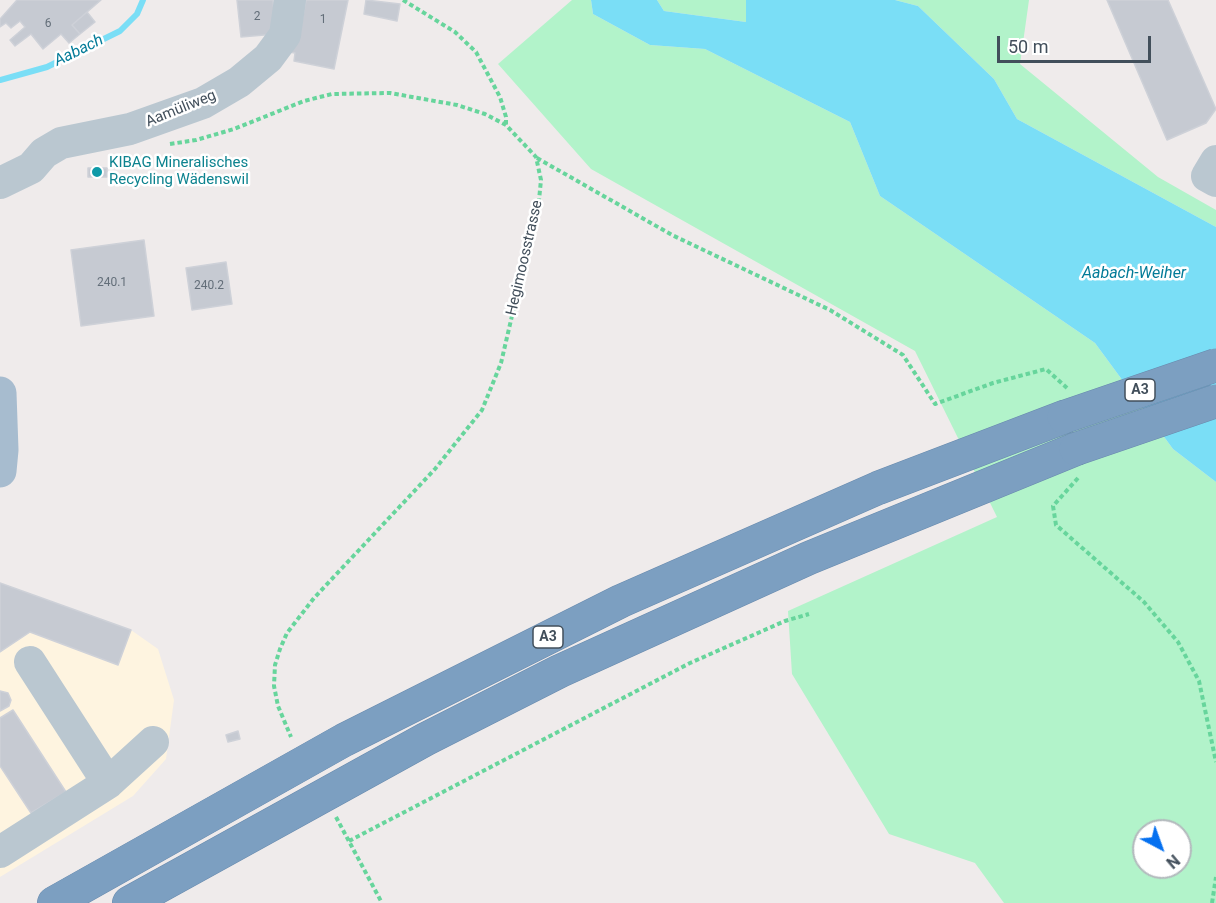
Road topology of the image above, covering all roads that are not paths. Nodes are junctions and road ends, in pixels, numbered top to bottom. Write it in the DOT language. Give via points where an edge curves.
graph roads {
  1 [pos="290,0"];
  2 [pos="0,183"];
  3 [pos="1216,365"];
  4 [pos="0,393"];
  5 [pos="1216,401"];
  6 [pos="0,471"];
  7 [pos="30,662"];
  8 [pos="153,742"];
  9 [pos="108,783"];
  10 [pos="0,852"];
  11 [pos="54,903"];
  12 [pos="129,903"];
  1 -- 2 [label="lane, Aamüliweg" via="285,35 268,58 239,82 203,103 130,129 61,143 44,153 31,168"];
  3 -- 11 [label="highway, A3, bridge" via="1066,403 610,606 344,740"];
  4 -- 6 [label="main road"];
  5 -- 12 [label="highway, A3, bridge" via="1078,462 809,558 571,666 415,745"];
  7 -- 9 [label="lane"];
  8 -- 9 [label="lane"];
  9 -- 10 [label="lane"];
}
